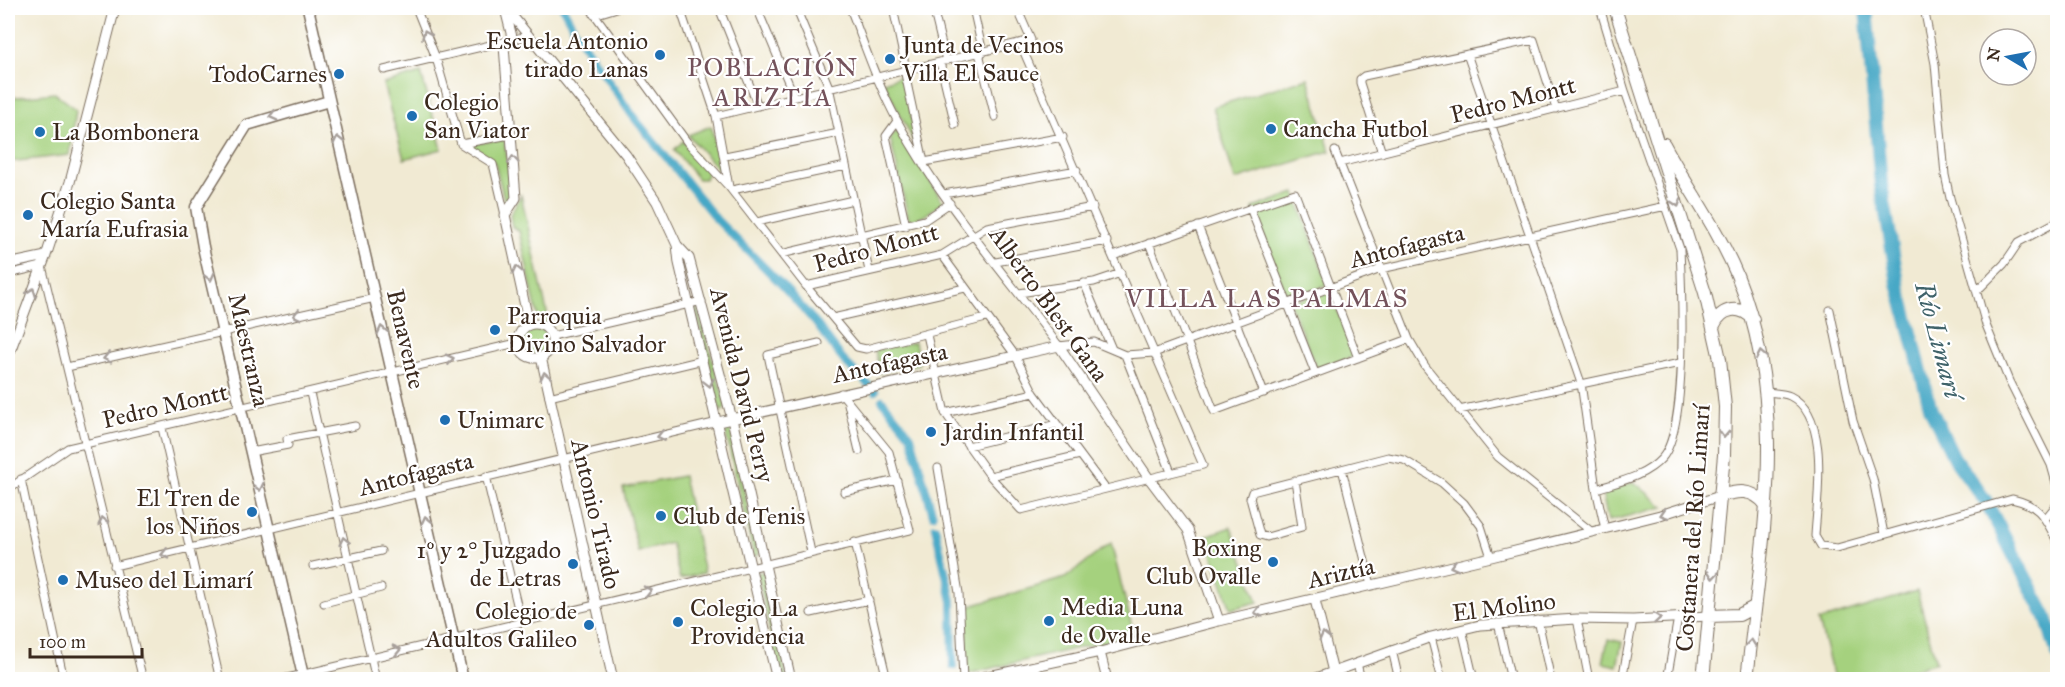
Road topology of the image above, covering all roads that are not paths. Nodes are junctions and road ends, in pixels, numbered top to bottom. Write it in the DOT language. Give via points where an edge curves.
graph roads {
  1 [pos="115,8"];
  2 [pos="308,8"];
  3 [pos="416,8"];
  4 [pos="505,8"];
  5 [pos="590,8"];
  6 [pos="617,8"];
  7 [pos="680,8"];
  8 [pos="718,8"];
  9 [pos="757,8"];
  10 [pos="796,8"];
  11 [pos="850,8"];
  12 [pos="893,8"];
  13 [pos="933,8"];
  14 [pos="973,8"];
  15 [pos="1017,8"];
  16 [pos="1600,8"];
  17 [pos="1615,8"];
  18 [pos="1924,8"];
  19 [pos="594,15"];
  20 [pos="528,36"];
  21 [pos="513,41"];
  22 [pos="1020,43"];
  23 [pos="981,53"];
  24 [pos="1467,54"];
  25 [pos="436,58"];
  26 [pos="943,61"];
  27 [pos="905,69"];
  28 [pos="384,70"];
  29 [pos="877,78"];
  30 [pos="829,87"];
  31 [pos="1626,91"];
  32 [pos="794,96"];
  33 [pos="329,101"];
  34 [pos="1646,104"];
  35 [pos="758,106"];
  36 [pos="1556,109"];
  37 [pos="716,116"];
  38 [pos="995,117"];
  39 [pos="897,121"];
  40 [pos="955,125"];
  41 [pos="1491,126"];
  42 [pos="839,133"];
  43 [pos="510,135"];
  44 [pos="1063,137"];
  45 [pos="461,144"];
  46 [pos="1335,151"];
  47 [pos="1382,153"];
  48 [pos="725,156"];
  49 [pos="924,163"];
  50 [pos="1340,163"];
  51 [pos="846,166"];
  52 [pos="1077,170"];
  53 [pos="731,189"];
  54 [pos="944,194"];
  55 [pos="854,200"];
  56 [pos="950,203"];
  57 [pos="1666,206"];
  58 [pos="1093,207"];
  59 [pos="1250,208"];
  60 [pos="505,215"];
  61 [pos="2058,221"];
  62 [pos="757,222"];
  63 [pos="906,225"];
  64 [pos="1198,226"];
  65 [pos="861,235"];
  66 [pos="974,235"];
  67 [pos="1529,237"];
  68 [pos="1107,240"];
  69 [pos="1149,243"];
  70 [pos="677,245"];
  71 [pos="781,254"];
  72 [pos="942,255"];
  73 [pos="46,256"];
  74 [pos="1113,256"];
  75 [pos="996,262"];
  76 [pos="8,264"];
  77 [pos="42,266"];
  78 [pos="1381,268"];
  79 [pos="869,271"];
  80 [pos="1121,273"];
  81 [pos="8,274"];
  82 [pos="1084,283"];
  83 [pos="806,286"];
  84 [pos="1330,286"];
  85 [pos="965,288"];
  86 [pos="1977,291"];
  87 [pos="1019,293"];
  88 [pos="375,298"];
  89 [pos="702,301"];
  90 [pos="1287,302"];
  91 [pos="689,304"];
  92 [pos="1830,310"];
  93 [pos="833,318"];
  94 [pos="986,318"];
  95 [pos="1753,319"];
  96 [pos="1235,321"];
  97 [pos="529,324"];
  98 [pos="1714,325"];
  99 [pos="224,334"];
  100 [pos="927,335"];
  101 [pos="552,336"];
  102 [pos="1409,339"];
  103 [pos="1185,340"];
  104 [pos="819,342"];
  105 [pos="518,343"];
  106 [pos="1059,346"];
  107 [pos="1112,349"];
  108 [pos="1154,353"];
  109 [pos="1015,355"];
  110 [pos="1125,356"];
  111 [pos="8,357"];
  112 [pos="541,357"];
  113 [pos="1358,358"];
  114 [pos="703,360"];
  115 [pos="1680,363"];
  116 [pos="67,367"];
  117 [pos="1315,373"];
  118 [pos="392,374"];
  119 [pos="935,376"];
  120 [pos="1581,383"];
  121 [pos="1767,392"];
  122 [pos="310,393"];
  123 [pos="841,393"];
  124 [pos="1034,393"];
  125 [pos="1264,393"];
  126 [pos="549,397"];
  127 [pos="848,401"];
  128 [pos="780,407"];
  129 [pos="241,409"];
  130 [pos="1460,410"];
  131 [pos="945,413"];
  132 [pos="732,419"];
  133 [pos="718,422"];
  134 [pos="1057,424"];
  135 [pos="355,426"];
  136 [pos="162,428"];
  137 [pos="319,434"];
  138 [pos="86,444"];
  139 [pos="968,446"];
  140 [pos="859,451"];
  141 [pos="251,452"];
  142 [pos="1080,455"];
  143 [pos="563,459"];
  144 [pos="938,468"];
  145 [pos="1342,469"];
  146 [pos="1171,472"];
  147 [pos="486,476"];
  148 [pos="990,476"];
  149 [pos="1148,477"];
  150 [pos="21,479"];
  151 [pos="897,480"];
  152 [pos="1295,480"];
  153 [pos="1105,488"];
  154 [pos="8,489"];
  155 [pos="1596,489"];
  156 [pos="2058,490"];
  157 [pos="844,492"];
  158 [pos="420,494"];
  159 [pos="1720,496"];
  160 [pos="2058,503"];
  161 [pos="1765,504"];
  162 [pos="337,513"];
  163 [pos="2045,519"];
  164 [pos="1605,528"];
  165 [pos="269,529"];
  166 [pos="1592,532"];
  167 [pos="1884,534"];
  168 [pos="855,542"];
  169 [pos="2058,543"];
  170 [pos="189,548"];
  171 [pos="381,551"];
  172 [pos="812,552"];
  173 [pos="1491,557"];
  174 [pos="348,559"];
  175 [pos="765,563"];
  176 [pos="114,566"];
  177 [pos="313,566"];
  178 [pos="753,566"];
  179 [pos="1371,585"];
  180 [pos="381,588"];
  181 [pos="356,595"];
  182 [pos="869,600"];
  183 [pos="1315,600"];
  184 [pos="324,603"];
  185 [pos="596,603"];
  186 [pos="1754,607"];
  187 [pos="811,613"];
  188 [pos="1678,616"];
  189 [pos="1709,616"];
  190 [pos="1577,619"];
  191 [pos="1538,620"];
  192 [pos="1633,620"];
  193 [pos="521,621"];
  194 [pos="1219,621"];
  195 [pos="1498,622"];
  196 [pos="1462,629"];
  197 [pos="453,637"];
  198 [pos="1431,637"];
  199 [pos="1392,650"];
  200 [pos="1100,652"];
  201 [pos="371,657"];
  202 [pos="1357,663"];
  203 [pos="1333,672"];
  204 [pos="303,677"];
  205 [pos="1313,679"];
  206 [pos="64,680"];
  207 [pos="143,680"];
  208 [pos="220,680"];
  209 [pos="279,680"];
  210 [pos="376,680"];
  211 [pos="463,680"];
  212 [pos="613,680"];
  213 [pos="777,680"];
  214 [pos="791,680"];
  215 [pos="887,680"];
  216 [pos="963,680"];
  217 [pos="970,680"];
  218 [pos="1107,680"];
  219 [pos="1361,680"];
  220 [pos="1399,680"];
  221 [pos="1442,680"];
  222 [pos="1474,680"];
  223 [pos="1511,680"];
  224 [pos="1551,680"];
  225 [pos="1589,680"];
  226 [pos="1622,680"];
  227 [pos="1666,680"];
  228 [pos="1703,680"];
  229 [pos="1747,680"];
  1 -- 73 [label="main road" via="72,176"];
  2 -- 33 [label="main road, Benavente"];
  25 -- 3 [label="street, one-way"];
  4 -- 20 [label="main road, Avenida David Perry"];
  4 -- 21 [label="main road"];
  5 -- 19 [label="street"];
  6 -- 19 [label="street"];
  7 -- 37 [label="street"];
  8 -- 35 [label="street"];
  9 -- 32 [label="street"];
  10 -- 30 [label="street"];
  11 -- 29 [label="street, Alberto Blest Gana"];
  12 -- 27 [label="street"];
  13 -- 26 [label="street"];
  14 -- 23 [label="street"];
  15 -- 22 [label="street" via="1031,40"];
  16 -- 31 [label="street"];
  17 -- 34 [label="highway, Costanera del Río Limarí"];
  18 -- 86 [label="street" via="1935,64 1945,175"];
  19 -- 53 [label="street" via="687,142"];
  20 -- 21 [label="street"];
  20 -- 70 [label="main road, Avenida David Perry" via="626,155 657,202"];
  21 -- 25 [label="street"];
  21 -- 43 [label="main road" via="504,46"];
  22 -- 23 [label="street"];
  22 -- 44 [label="street"];
  23 -- 26 [label="street"];
  23 -- 38 [label="street"];
  24 -- 36 [label="street" via="1534,40"];
  24 -- 41 [label="street"];
  24 -- 47 [label="street" via="1360,79"];
  25 -- 28 [label="street"];
  25 -- 45 [label="street"];
  26 -- 27 [label="street"];
  26 -- 40 [label="street"];
  27 -- 29 [label="street"];
  27 -- 49 [label="street"];
  29 -- 30 [label="street"];
  29 -- 39 [label="street, Alberto Blest Gana"];
  30 -- 32 [label="street"];
  30 -- 42 [label="street"];
  31 -- 36 [label="street, Pedro Montt"];
  31 -- 57 [label="street"];
  32 -- 35 [label="street"];
  88 -- 33 [label="main road, Benavente, one-way"];
  33 -- 99 [label="main road, Maestranza, one-way" via="247,125 196,207"];
  34 -- 95 [label="highway, Costanera del Río Limarí" via="1672,160 1724,247"];
  34 -- 98 [label="highway, Costanera del Río Limarí, one-way"];
  35 -- 37 [label="street"];
  36 -- 41 [label="street, Pedro Montt"];
  37 -- 48 [label="street"];
  39 -- 49 [label="street, Alberto Blest Gana"];
  39 -- 63 [label="street" via="886,136"];
  41 -- 47 [label="street, Pedro Montt"];
  41 -- 67 [label="street"];
  42 -- 48 [label="street"];
  42 -- 51 [label="street"];
  43 -- 45 [label="street"];
  60 -- 43 [label="main road, one-way" via="516,198"];
  44 -- 49 [label="street"];
  44 -- 52 [label="street"];
  45 -- 60 [label="street" via="493,164"];
  46 -- 50 [label="street"];
  47 -- 50 [label="street, Pedro Montt"];
  48 -- 53 [label="street"];
  49 -- 54 [label="street, Alberto Blest Gana"];
  50 -- 78 [label="street"];
  51 -- 53 [label="street"];
  51 -- 55 [label="street"];
  52 -- 54 [label="street"];
  52 -- 58 [label="street"];
  53 -- 62 [label="street"];
  54 -- 56 [label="street, Alberto Blest Gana"];
  55 -- 62 [label="street"];
  55 -- 65 [label="street"];
  56 -- 63 [label="street" via="925,220"];
  56 -- 66 [label="street, Alberto Blest Gana"];
  57 -- 67 [label="street, Antofagasta"];
  57 -- 115 [label="street" via="1680,249"];
  58 -- 66 [label="street, Pedro Montt" via="987,227"];
  58 -- 68 [label="street"];
  59 -- 64 [label="street"];
  59 -- 84 [label="street" via="1295,193"];
  59 -- 90 [label="street"];
  97 -- 60 [label="main road, one-way"];
  61 -- 86 [label="street" via="2019,242"];
  62 -- 71 [label="street"];
  63 -- 65 [label="street"];
  64 -- 69 [label="street"];
  64 -- 96 [label="street"];
  65 -- 71 [label="street"];
  65 -- 79 [label="street"];
  66 -- 72 [label="street, Pedro Montt"];
  66 -- 75 [label="street, Alberto Blest Gana"];
  67 -- 78 [label="street, Antofagasta"];
  67 -- 120 [label="street"];
  68 -- 74 [label="street"];
  68 -- 75 [label="street"];
  69 -- 74 [label="street"];
  69 -- 103 [label="street"];
  70 -- 89 [label="main road, Avenida David Perry" via="689,258"];
  70 -- 91 [label="main road, Avenida David Perry"];
  71 -- 83 [label="street"];
  72 -- 79 [label="street, Pedro Montt"];
  72 -- 85 [label="street"];
  73 -- 76 [label="main road"];
  73 -- 77 [label="main road"];
  74 -- 80 [label="street"];
  75 -- 87 [label="street, Alberto Blest Gana"];
  77 -- 81 [label="street"];
  111 -- 77 [label="main road, one-way"];
  77 -- 116 [label="street"];
  78 -- 84 [label="street, Antofagasta"];
  78 -- 102 [label="street"];
  79 -- 83 [label="street, Pedro Montt"];
  80 -- 82 [label="street"];
  80 -- 108 [label="street"];
  82 -- 87 [label="street"];
  82 -- 107 [label="street"];
  83 -- 93 [label="street"];
  84 -- 90 [label="street, Antofagasta"];
  84 -- 113 [label="street"];
  85 -- 93 [label="street"];
  85 -- 94 [label="street"];
  86 -- 156 [label="street" via="1990,335"];
  87 -- 106 [label="street, Alberto Blest Gana"];
  88 -- 99 [label="street, one-way"];
  118 -- 88 [label="main road, Benavente, one-way"];
  89 -- 91 [label="street"];
  89 -- 132 [label="main road, Avenida David Perry"];
  90 -- 96 [label="street, Antofagasta"];
  90 -- 117 [label="street"];
  91 -- 101 [label="street"];
  91 -- 114 [label="main road, Avenida David Perry"];
  92 -- 167 [label="street" via="1853,421 1873,479"];
  93 -- 100 [label="street" via="857,347 866,349"];
  94 -- 100 [label="street"];
  94 -- 109 [label="street"];
  95 -- 98 [label="highway" via="1742,310 1729,310"];
  121 -- 95 [label="highway, Costanera del Río Limarí, one-way"];
  96 -- 103 [label="street, Antofagasta"];
  96 -- 125 [label="street"];
  97 -- 101 [label="main road" via="540,324"];
  97 -- 105 [label="main road" via="520,331"];
  98 -- 159 [label="highway, Costanera del Río Limarí, one-way" via="1725,407"];
  99 -- 116 [label="street, one-way"];
  99 -- 129 [label="main road, Maestranza"];
  100 -- 119 [label="street"];
  101 -- 112 [label="main road" via="550,349"];
  102 -- 113 [label="street"];
  102 -- 130 [label="street"];
  103 -- 108 [label="street, Antofagasta"];
  103 -- 125 [label="street" via="1214,411"];
  104 -- 128 [label="street" via="768,355"];
  105 -- 112 [label="main road" via="526,356"];
  118 -- 105 [label="street, Pedro Montt, one-way"];
  106 -- 107 [label="street, Antofagasta" via="1094,342"];
  106 -- 109 [label="main road, Antofagasta"];
  106 -- 149 [label="main road, Alberto Blest Gana"];
  107 -- 110 [label="street, Antofagasta"];
  108 -- 110 [label="street, Antofagasta"];
  108 -- 146 [label="street" via="1203,465"];
  109 -- 119 [label="main road, Antofagasta"];
  109 -- 124 [label="street"];
  110 -- 146 [label="street"];
  126 -- 112 [label="main road, Antonio Tirado, one-way"];
  113 -- 117 [label="street"];
  114 -- 126 [label="street"];
  114 -- 133 [label="main road, Avenida David Perry, one-way"];
  115 -- 120 [label="street"];
  115 -- 155 [label="street" via="1673,436 1662,458 1638,476"];
  116 -- 138 [label="street"];
  117 -- 125 [label="street"];
  118 -- 122 [label="street, Pedro Montt"];
  118 -- 158 [label="main road, Benavente"];
  119 -- 123 [label="main road, Antofagasta"];
  119 -- 131 [label="street"];
  120 -- 130 [label="street"];
  120 -- 155 [label="street"];
  121 -- 161 [label="highway, Costanera del Río Limarí" via="1769,455"];
  121 -- 167 [label="street" via="1789,395 1801,404 1819,443 1815,536 1821,546 1837,548"];
  122 -- 129 [label="street, Pedro Montt"];
  122 -- 137 [label="street"];
  123 -- 127 [label="street"];
  123 -- 128 [label="main road, Antofagasta"];
  124 -- 131 [label="street"];
  124 -- 134 [label="street"];
  126 -- 143 [label="main road, Antonio Tirado"];
  127 -- 140 [label="street"];
  127 -- 151 [label="street" via="889,452"];
  128 -- 132 [label="main road, Antofagasta"];
  128 -- 172 [label="street"];
  129 -- 136 [label="street, Pedro Montt"];
  129 -- 141 [label="main road, Maestranza"];
  130 -- 166 [label="street" via="1498,457"];
  131 -- 139 [label="street"];
  132 -- 133 [label="main road, Antofagasta"];
  132 -- 175 [label="main road, Avenida David Perry"];
  133 -- 143 [label="street, Antofagasta, one-way"];
  133 -- 178 [label="main road, Avenida David Perry"];
  134 -- 139 [label="street"];
  134 -- 142 [label="street"];
  135 -- 137 [label="street"];
  136 -- 138 [label="street, Pedro Montt"];
  136 -- 170 [label="street"];
  137 -- 141 [label="street" via="287,439 288,445"];
  137 -- 162 [label="street"];
  138 -- 150 [label="street, Pedro Montt" via="68,448"];
  176 -- 138 [label="street, one-way"];
  139 -- 148 [label="street"];
  141 -- 165 [label="main road, Maestranza, one-way"];
  142 -- 148 [label="street"];
  142 -- 153 [label="street"];
  143 -- 147 [label="street, Antofagasta"];
  143 -- 185 [label="main road, Antonio Tirado"];
  144 -- 216 [label="street" via="959,593"];
  145 -- 152 [label="street"];
  145 -- 173 [label="street" via="1388,457 1404,460 1442,483 1464,503 1481,526"];
  145 -- 179 [label="street"];
  146 -- 149 [label="street"];
  147 -- 158 [label="street, Antofagasta"];
  147 -- 193 [label="street"];
  148 -- 153 [label="street" via="1021,510"];
  149 -- 153 [label="street"];
  149 -- 194 [label="main road, Alberto Blest Gana" via="1188,530"];
  150 -- 154 [label="street, Pedro Montt"];
  150 -- 206 [label="street"];
  151 -- 157 [label="street"];
  151 -- 168 [label="street" via="909,530"];
  152 -- 152 [label="street" via="1252,492 1250,498 1260,535 1266,537 1302,527"];
  155 -- 164 [label="street"];
  158 -- 162 [label="street, Antofagasta"];
  197 -- 158 [label="main road, Benavente, one-way"];
  159 -- 161 [label="highway" via="1746,492"];
  159 -- 164 [label="main road, Ariztía, one-way"];
  159 -- 189 [label="highway, Costanera del Río Limarí, one-way"];
  160 -- 163 [label="street"];
  161 -- 186 [label="highway, Costanera del Río Limarí"];
  162 -- 165 [label="street, Antofagasta"];
  174 -- 162 [label="street, one-way"];
  163 -- 167 [label="street" via="2032,504 2006,500"];
  163 -- 169 [label="street"];
  164 -- 166 [label="main road, Ariztía"];
  165 -- 170 [label="street, Antofagasta"];
  165 -- 204 [label="main road, Maestranza"];
  166 -- 173 [label="main road, Ariztía"];
  168 -- 172 [label="street"];
  168 -- 182 [label="street"];
  170 -- 176 [label="street, Antofagasta, one-way"];
  170 -- 208 [label="street"];
  171 -- 174 [label="street"];
  172 -- 175 [label="street"];
  173 -- 179 [label="main road, Ariztía, one-way"];
  174 -- 177 [label="street"];
  174 -- 181 [label="street"];
  175 -- 178 [label="street"];
  175 -- 214 [label="main road, Avenida David Perry"];
  176 -- 207 [label="street"];
  185 -- 178 [label="street, one-way"];
  178 -- 213 [label="main road, Avenida David Perry"];
  179 -- 183 [label="main road, Ariztía"];
  180 -- 181 [label="street"];
  181 -- 184 [label="street"];
  181 -- 201 [label="street"];
  182 -- 187 [label="street"];
  182 -- 215 [label="street"];
  183 -- 194 [label="main road, Ariztía, one-way"];
  203 -- 183 [label="main road, one-way"];
  185 -- 193 [label="street"];
  185 -- 212 [label="main road, Antonio Tirado"];
  186 -- 189 [label="highway" via="1739,615"];
  229 -- 186 [label="highway, Costanera del Río Limarí, one-way"];
  188 -- 189 [label="main road, El Molino"];
  192 -- 188 [label="main road, El Molino, one-way"];
  188 -- 227 [label="street"];
  189 -- 228 [label="highway, Costanera del Río Limarí"];
  190 -- 191 [label="main road, El Molino"];
  190 -- 192 [label="main road, El Molino"];
  190 -- 225 [label="street"];
  191 -- 195 [label="main road, El Molino"];
  191 -- 224 [label="street"];
  192 -- 226 [label="street"];
  193 -- 197 [label="street"];
  194 -- 200 [label="main road, Ariztía"];
  195 -- 196 [label="main road, El Molino"];
  195 -- 223 [label="street"];
  196 -- 198 [label="main road, El Molino"];
  196 -- 222 [label="street"];
  201 -- 197 [label="street, one-way"];
  197 -- 211 [label="main road, Benavente"];
  198 -- 199 [label="main road, El Molino"];
  198 -- 221 [label="street"];
  199 -- 202 [label="main road, El Molino"];
  199 -- 220 [label="street"];
  200 -- 217 [label="main road, Ariztía"];
  200 -- 218 [label="main road"];
  201 -- 204 [label="street"];
  201 -- 210 [label="street"];
  202 -- 203 [label="main road, El Molino"];
  202 -- 219 [label="street"];
  203 -- 205 [label="main road, El Molino"];
  204 -- 209 [label="street"];
}
